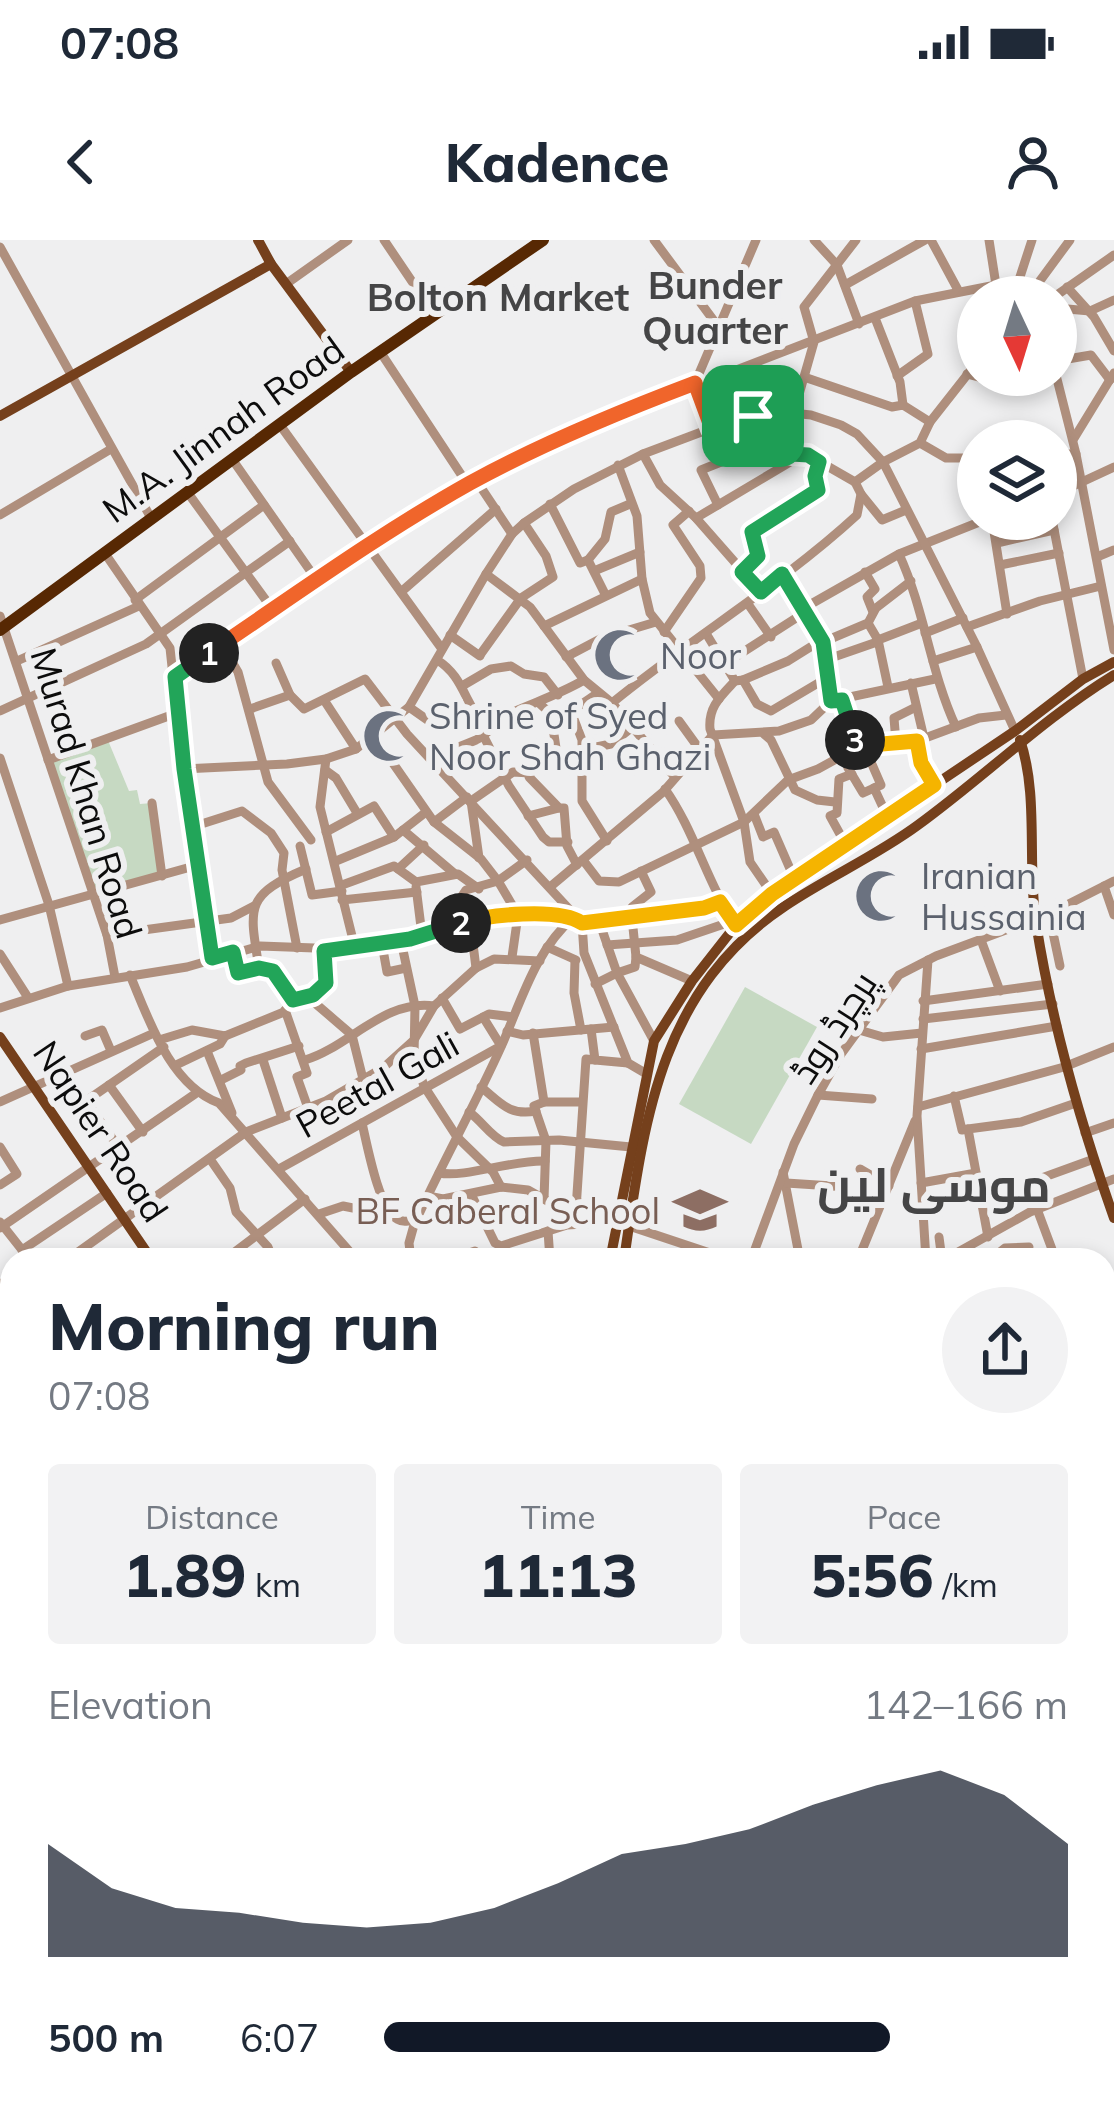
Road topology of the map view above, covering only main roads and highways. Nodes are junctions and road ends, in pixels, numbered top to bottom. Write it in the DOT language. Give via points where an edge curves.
graph roads {
  1 [pos="258,240"];
  2 [pos="544,240"];
  3 [pos="271,264"];
  4 [pos="351,372"];
  5 [pos="0,416"];
  6 [pos="2,623"];
  7 [pos="1114,662"];
  8 [pos="1114,675"];
  9 [pos="1016,731"];
  10 [pos="1022,745"];
  11 [pos="0,1037"];
  12 [pos="1108,1181"];
  13 [pos="1114,1218"];
  14 [pos="622,1224"];
  15 [pos="144,1248"];
  16 [pos="614,1248"];
  17 [pos="623,1248"];
  1 -- 3 [label="main road"];
  2 -- 4 [label="highway, M.A. Jinnah Road"];
  3 -- 4 [label="main road"];
  3 -- 5 [label="main road"];
  4 -- 6 [label="highway, M.A. Jinnah Road"];
  7 -- 9 [label="main road"];
  8 -- 10 [label="main road"];
  9 -- 10 [label="main road"];
  9 -- 14 [label="main road" via="735,923 654,1041"];
  10 -- 12 [label="main road" via="1035,920 1064,1067"];
  10 -- 14 [label="main road" via="918,825 784,907 718,967 666,1051"];
  11 -- 15 [label="main road, Napier Road"];
  12 -- 13 [label="main road"];
  14 -- 16 [label="main road"];
  14 -- 17 [label="main road"];
}
